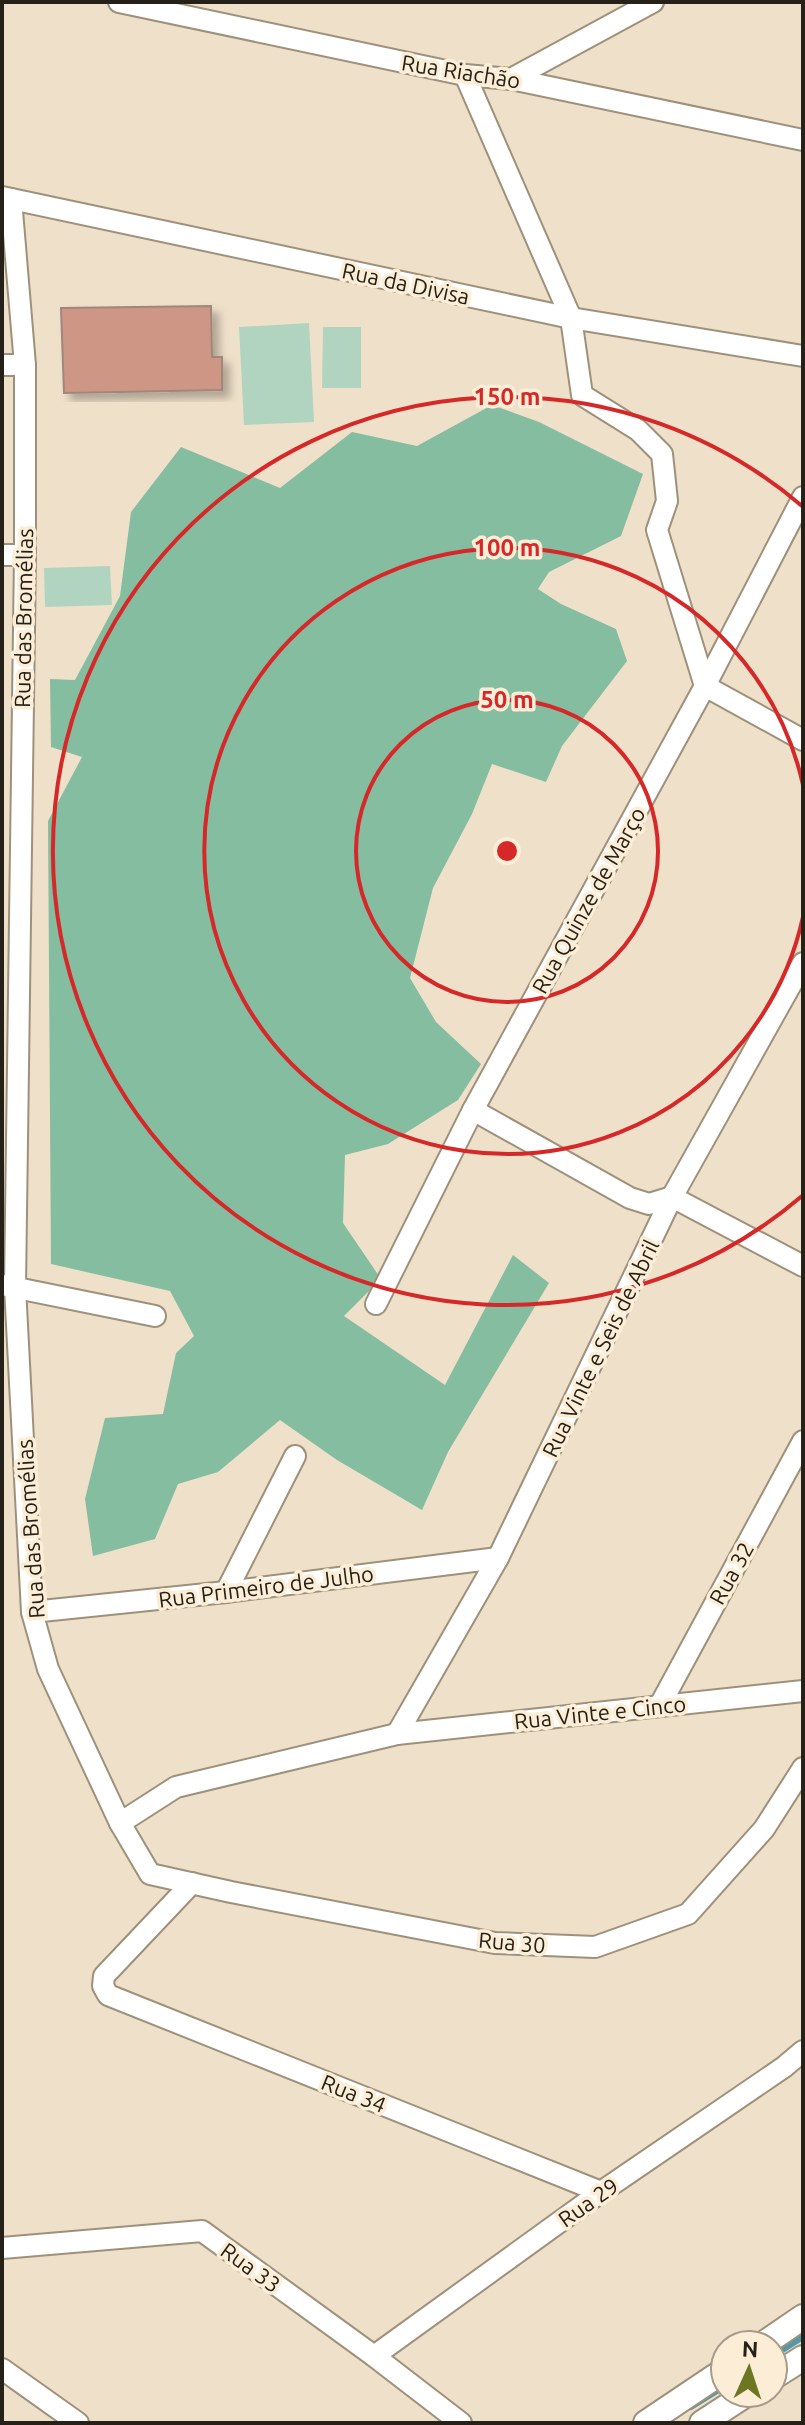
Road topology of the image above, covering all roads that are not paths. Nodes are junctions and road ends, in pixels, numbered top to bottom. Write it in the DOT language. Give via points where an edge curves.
graph roads {
  1 [pos="119,2"];
  2 [pos="653,2"];
  3 [pos="210,12"];
  4 [pos="465,75"];
  5 [pos="511,79"];
  6 [pos="803,140"];
  7 [pos="6,198"];
  8 [pos="571,318"];
  9 [pos="803,356"];
  10 [pos="2,365"];
  11 [pos="25,365"];
  12 [pos="803,497"];
  13 [pos="2,555"];
  14 [pos="25,555"];
  15 [pos="705,686"];
  16 [pos="803,740"];
  17 [pos="12,744"];
  18 [pos="803,963"];
  19 [pos="473,1110"];
  20 [pos="672,1197"];
  21 [pos="803,1266"];
  22 [pos="8,1286"];
  23 [pos="376,1304"];
  24 [pos="155,1316"];
  25 [pos="803,1441"];
  26 [pos="295,1456"];
  27 [pos="498,1558"];
  28 [pos="226,1592"];
  29 [pos="32,1612"];
  30 [pos="803,1691"];
  31 [pos="660,1705"];
  32 [pos="397,1734"];
  33 [pos="803,1768"];
  34 [pos="120,1823"];
  35 [pos="150,1874"];
  36 [pos="192,1883"];
  37 [pos="803,2051"];
  38 [pos="601,2192"];
  39 [pos="2,2248"];
  40 [pos="803,2317"];
  41 [pos="785,2329"];
  42 [pos="374,2356"];
  43 [pos="2,2369"];
  44 [pos="709,2381"];
  45 [pos="723,2409"];
  46 [pos="78,2423"];
  47 [pos="461,2423"];
  48 [pos="646,2423"];
  49 [pos="702,2423"];
  1 -- 3 [label="street, Rua Riachão"];
  2 -- 5 [label="street"];
  3 -- 4 [label="street, Rua Riachão"];
  4 -- 5 [label="street, Rua Riachão"];
  4 -- 8 [label="street"];
  5 -- 6 [label="street, Rua Riachão"];
  7 -- 8 [label="street, Rua da Divisa"];
  7 -- 11 [label="street, Rua das Bromélias"];
  8 -- 9 [label="street, Rua da Divisa"];
  8 -- 15 [label="street" via="582,395 638,430 662,454 667,501 657,530"];
  10 -- 11 [label="street"];
  11 -- 14 [label="street, Rua das Bromélias"];
  12 -- 15 [label="street, Rua Quinze de Março"];
  13 -- 14 [label="street"];
  14 -- 17 [label="street, Rua das Bromélias"];
  15 -- 16 [label="street"];
  15 -- 19 [label="street, Rua Quinze de Março"];
  17 -- 22 [label="street, Rua das Bromélias"];
  18 -- 20 [label="street, Rua Vinte e Seis de Abril"];
  19 -- 20 [label="street" via="630,1198 649,1204"];
  19 -- 23 [label="street, Rua Quinze de Março"];
  20 -- 21 [label="street"];
  20 -- 27 [label="street, Rua Vinte e Seis de Abril"];
  22 -- 24 [label="street"];
  22 -- 29 [label="street, Rua das Bromélias"];
  25 -- 31 [label="street, Rua 32"];
  26 -- 28 [label="street"];
  27 -- 28 [label="street, Rua Primeiro de Julho"];
  27 -- 32 [label="street, Rua Vinte e Seis de Abril"];
  28 -- 29 [label="street, Rua Primeiro de Julho"];
  29 -- 34 [label="street, Rua das Bromélias" via="48,1669"];
  30 -- 31 [label="street, Rua Vinte e Cinco"];
  31 -- 32 [label="street, Rua Vinte e Cinco"];
  32 -- 34 [label="street, Rua Vinte e Cinco" via="176,1787"];
  33 -- 36 [label="street, Rua 30" via="764,1829 688,1914 595,1947 495,1943"];
  34 -- 35 [label="street, Rua das Bromélias"];
  35 -- 36 [label="street, Rua 30"];
  36 -- 38 [label="street, Rua 34" via="104,1976 108,1995"];
  37 -- 38 [label="street, Rua 29"];
  38 -- 42 [label="street, Rua 29"];
  39 -- 42 [label="street, Rua 33" via="202,2231"];
  40 -- 41 [label="street"];
  42 -- 47 [label="street, Rua 33"];
  43 -- 46 [label="street"];
  44 -- 48 [label="street"];
  45 -- 49 [label="street"];
}
